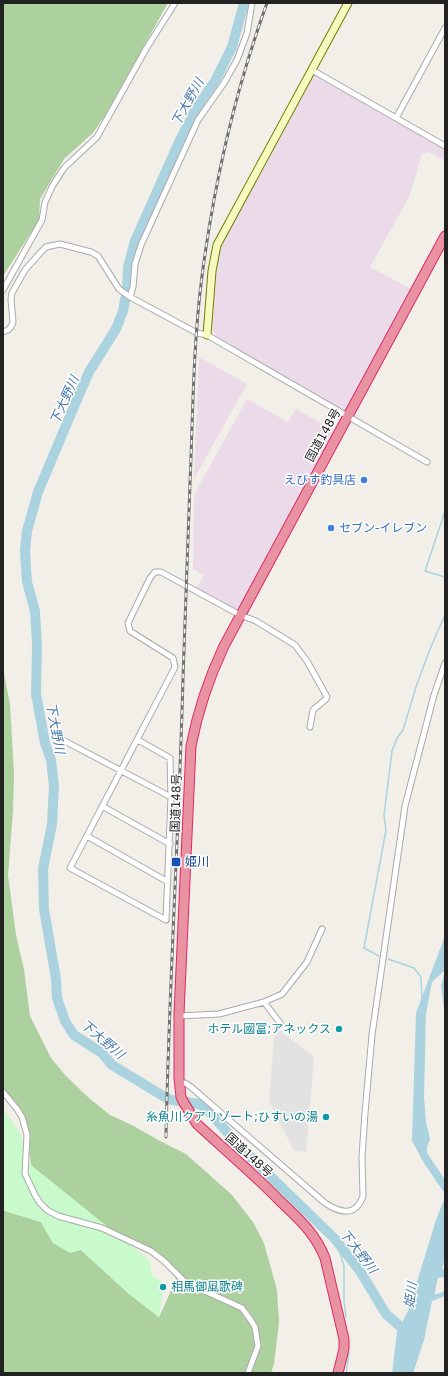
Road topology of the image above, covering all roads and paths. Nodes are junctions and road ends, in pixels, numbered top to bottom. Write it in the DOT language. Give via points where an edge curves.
graph roads {
  1 [pos="175,3"];
  2 [pos="252,3"];
  3 [pos="348,3"];
  4 [pos="445,28"];
  5 [pos="312,70"];
  6 [pos="396,118"];
  7 [pos="445,146"];
  8 [pos="445,236"];
  9 [pos="3,290"];
  10 [pos="130,297"];
  11 [pos="3,332"];
  12 [pos="207,335"];
  13 [pos="348,417"];
  14 [pos="427,462"];
  15 [pos="240,615"];
  16 [pos="445,663"];
  17 [pos="310,727"];
  18 [pos="59,738"];
  19 [pos="138,740"];
  20 [pos="120,769"];
  21 [pos="171,797"];
  22 [pos="102,806"];
  23 [pos="86,836"];
  24 [pos="170,844"];
  25 [pos="168,882"];
  26 [pos="322,929"];
  27 [pos="264,1002"];
  28 [pos="179,1016"];
  29 [pos="280,1023"];
  30 [pos="179,1084"];
  31 [pos="3,1092"];
  32 [pos="248,1373"];
  33 [pos="338,1373"];
  1 -- 9 [label="street" via="146,49 98,137 64,168 53,185 45,202 42,220"];
  2 -- 10 [label="street" via="247,33 237,60 198,120 141,245"];
  3 -- 5 [label="street"];
  4 -- 6 [label="street"];
  5 -- 6 [label="street"];
  5 -- 12 [label="street" via="217,245 212,271"];
  6 -- 7 [label="street"];
  8 -- 13 [label="highway, 国道148号"];
  10 -- 11 [label="street" via="119,290 98,256 60,244 53,245 41,252 25,270 12,293 13,322 11,327"];
  10 -- 12 [label="street" via="197,333"];
  12 -- 13 [label="street"];
  13 -- 14 [label="street"];
  13 -- 15 [label="highway, 国道148号"];
  15 -- 17 [label="street" via="256,621 295,645 307,661 327,697 313,710"];
  15 -- 19 [label="street" via="161,572 155,572 150,578 128,623 130,631 173,658 175,667"];
  15 -- 28 [label="highway, 国道148号" via="205,689 192,746"];
  16 -- 30 [label="street" via="405,806 372,1035 362,1157 363,1196 357,1207 347,1212 325,1203 191,1087 185,1083"];
  18 -- 20 [label="street"];
  19 -- 20 [label="street"];
  19 -- 21 [label="street" via="170,758"];
  20 -- 21 [label="street"];
  20 -- 22 [label="street"];
  21 -- 24 [label="street"];
  22 -- 23 [label="street"];
  22 -- 24 [label="street"];
  23 -- 25 [label="street"];
  23 -- 25 [label="street" via="70,868 166,920"];
  24 -- 25 [label="street"];
  26 -- 27 [label="street" via="303,967 282,994"];
  27 -- 28 [label="street" via="219,1014"];
  27 -- 29 [label="street"];
  28 -- 30 [label="highway, 国道148号"];
  30 -- 33 [label="highway, 国道148号" via="186,1107 198,1124 308,1228 320,1246 344,1339"];
  31 -- 32 [label="street" via="22,1117 26,1135 25,1174 40,1203 58,1216 102,1228 151,1251 185,1282 242,1308 255,1327 258,1346"];
}
